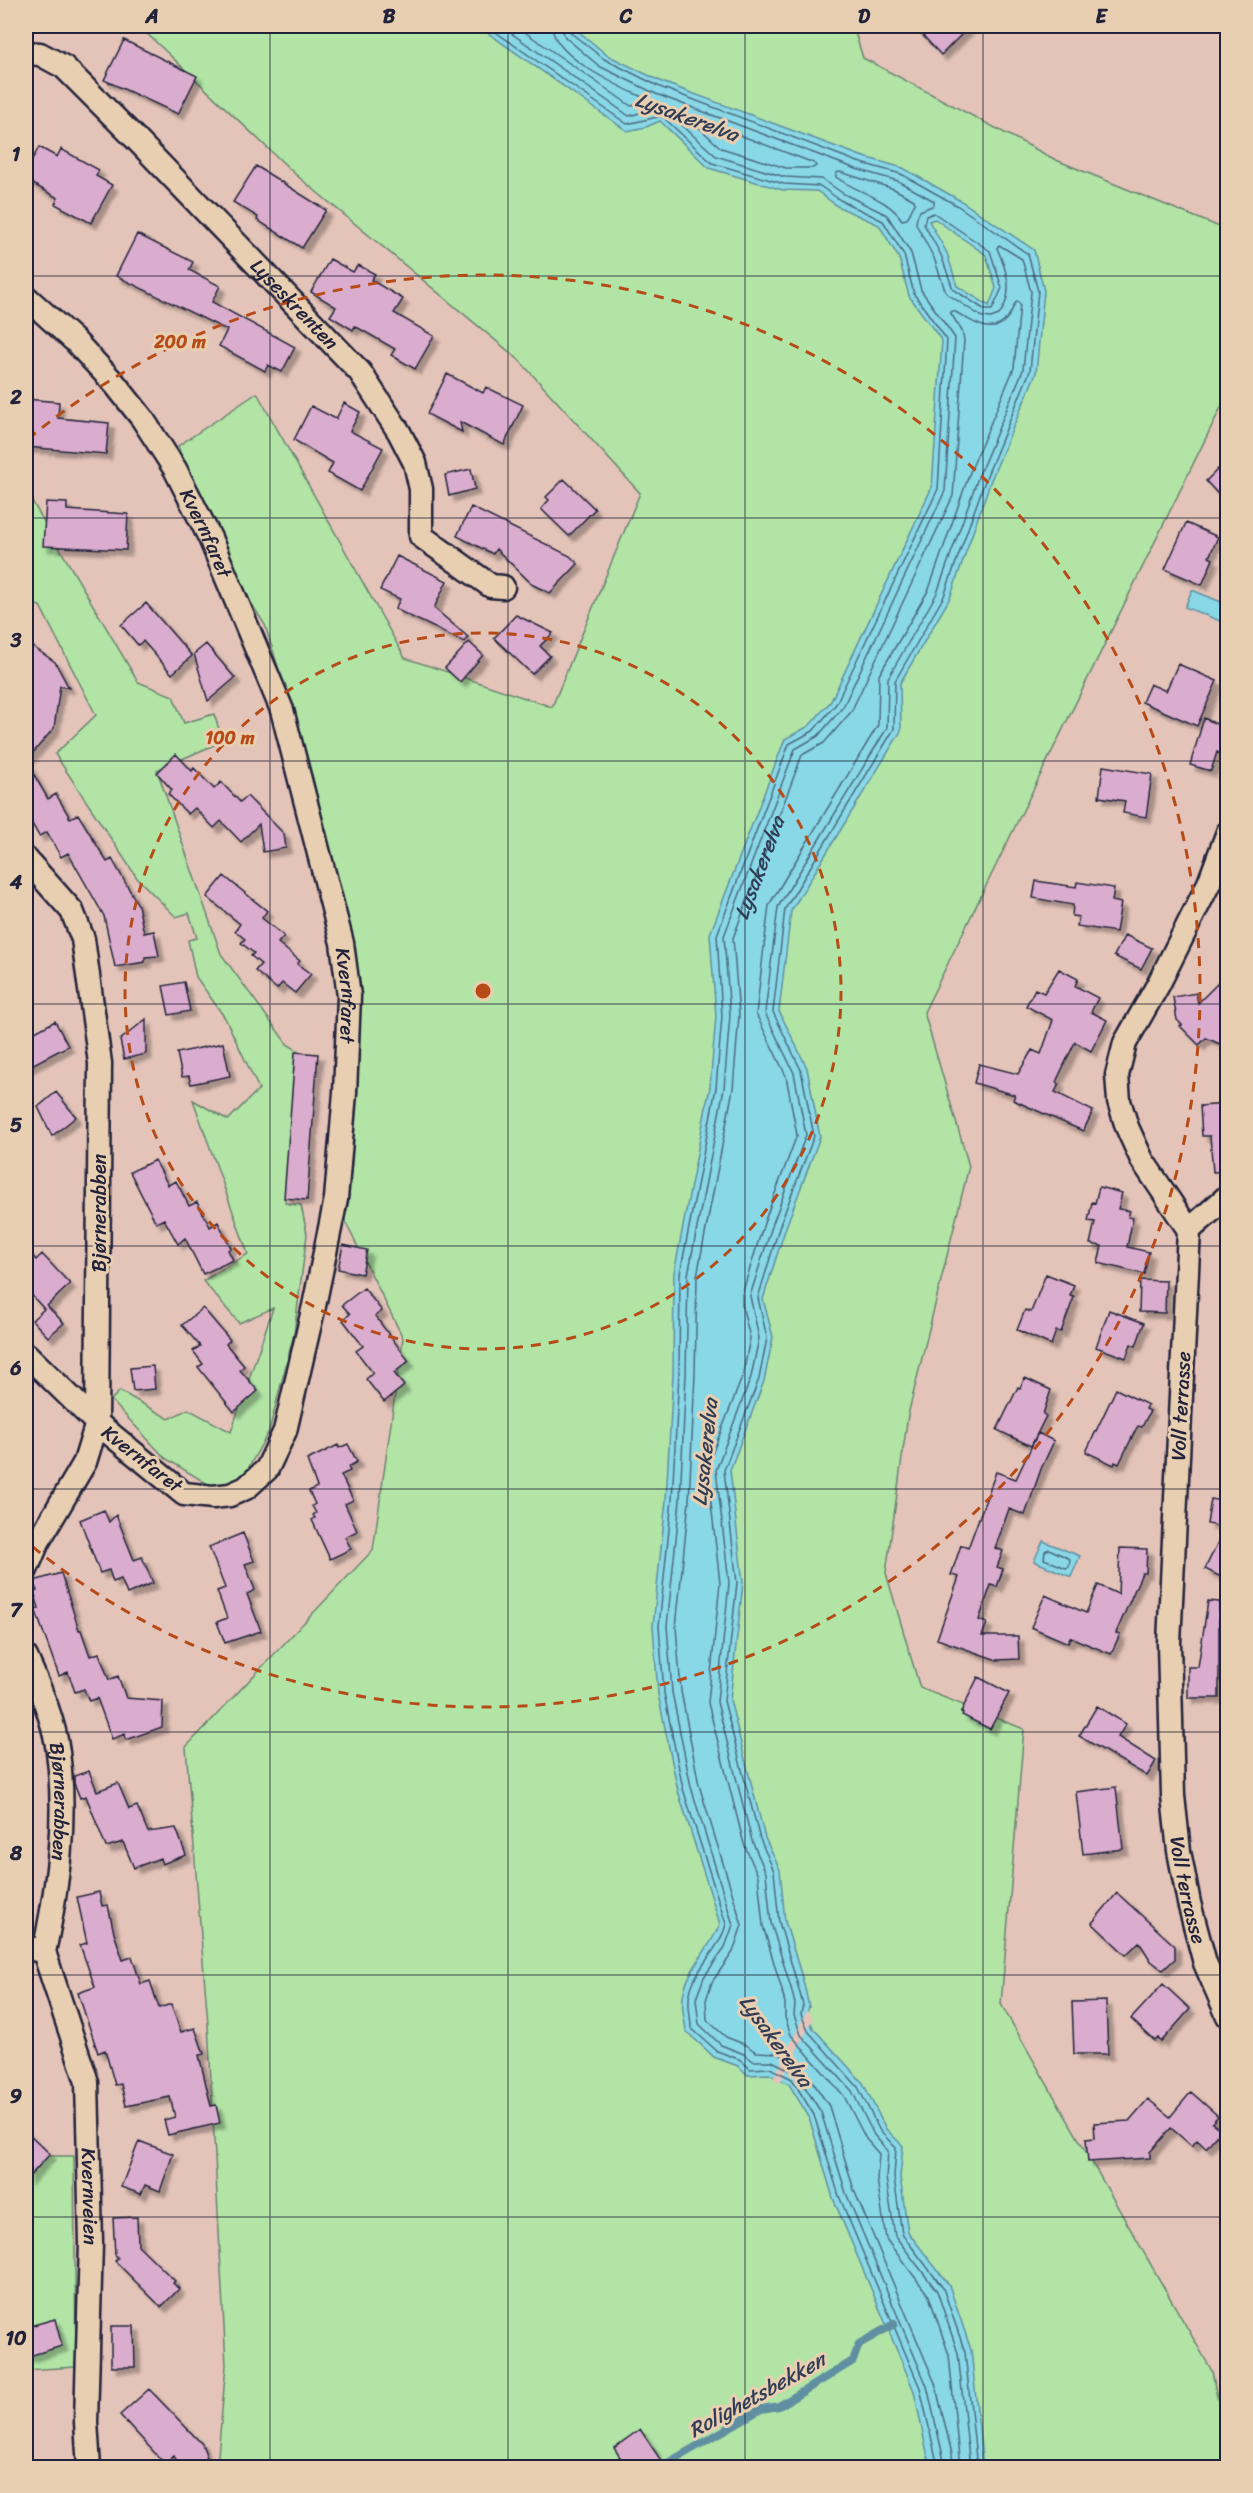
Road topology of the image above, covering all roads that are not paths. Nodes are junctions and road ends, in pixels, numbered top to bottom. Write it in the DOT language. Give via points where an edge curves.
graph roads {
  1 [pos="26,53"];
  2 [pos="26,297"];
  3 [pos="503,587"];
  4 [pos="1227,832"];
  5 [pos="26,859"];
  6 [pos="1227,1196"];
  7 [pos="1189,1230"];
  8 [pos="26,1354"];
  9 [pos="97,1424"];
  10 [pos="26,1570"];
  11 [pos="26,1657"];
  12 [pos="35,1949"];
  13 [pos="1227,2016"];
  14 [pos="89,2468"];
  1 -- 3 [label="street, Lyseskrenten" via="40,54 64,67 360,372 414,463 421,489 422,536 491,586"];
  2 -- 9 [label="street, Kvernfaret" via="75,341 142,418 179,477 210,538 282,710 342,943 349,996 336,1199 285,1431 267,1469 246,1488 230,1495 187,1495"];
  4 -- 7 [label="street" via="1209,883 1125,1043 1117,1075 1119,1101 1137,1149"];
  5 -- 9 [label="street, Bjørnerabben" via="72,911 83,939 100,1063"];
  6 -- 7 [label="street"];
  7 -- 13 [label="street, Voll terrasse" via="1169,1643 1173,1796 1189,1903 1205,1963"];
  8 -- 9 [label="street, Kvernfaret"];
  9 -- 10 [label="street, Bjørnerabben" via="85,1462"];
  11 -- 12 [label="street, Bjørnerabben" via="50,1714 58,1751 61,1854 57,1887"];
  12 -- 14 [label="street, Kvernveien" via="87,2082 91,2243"];
}
